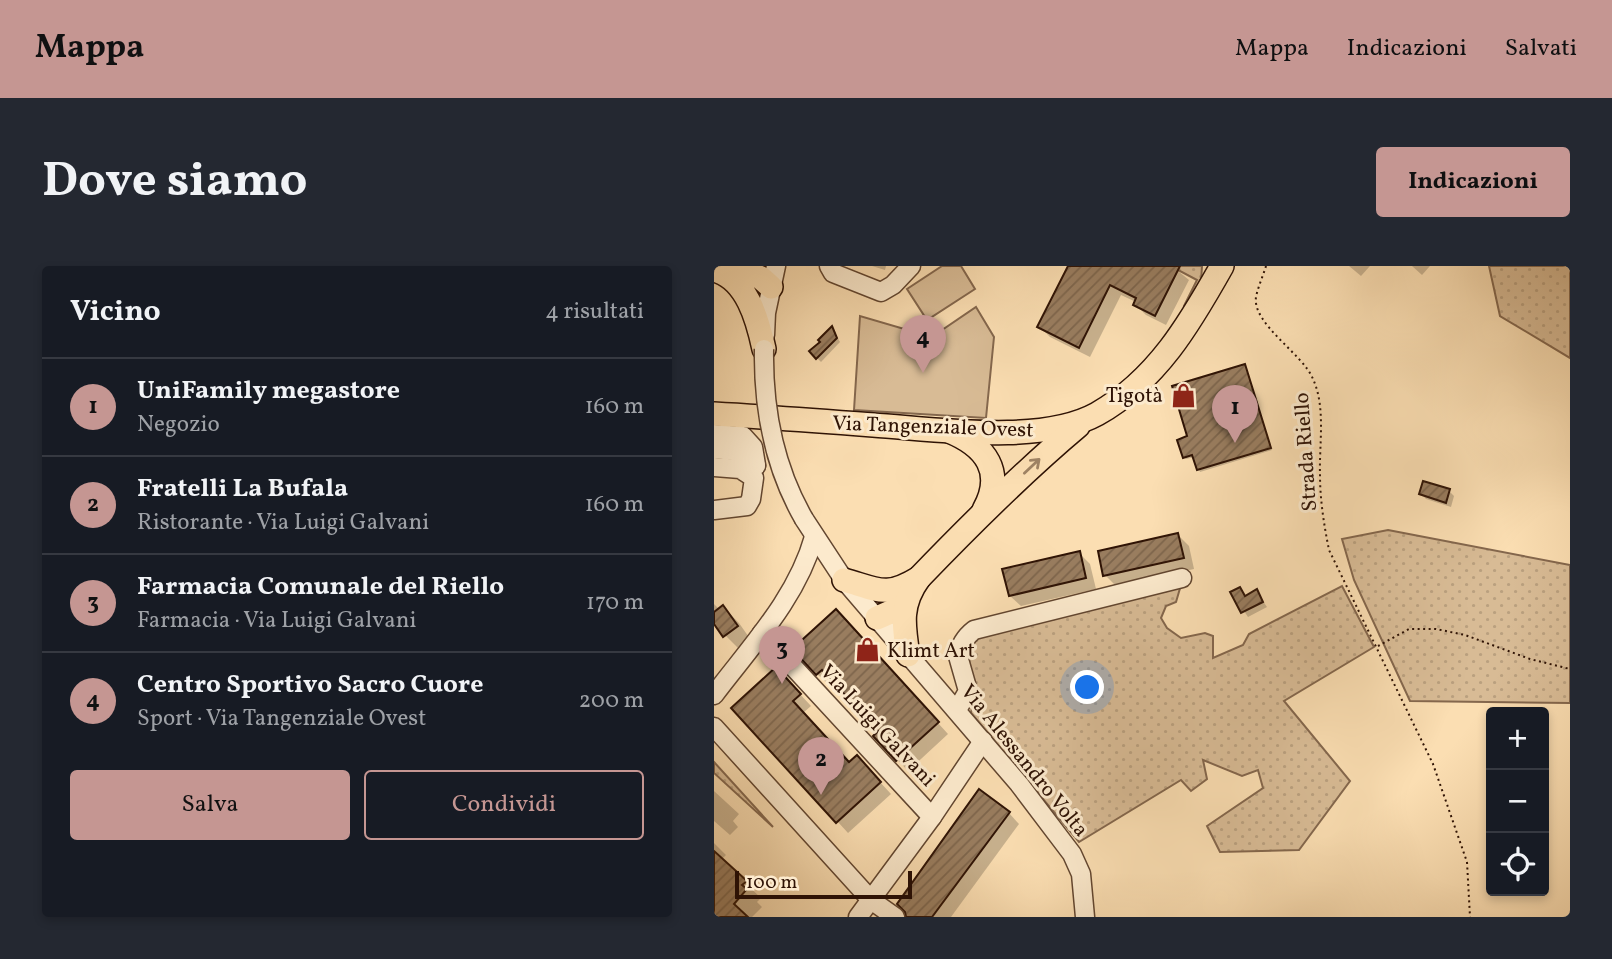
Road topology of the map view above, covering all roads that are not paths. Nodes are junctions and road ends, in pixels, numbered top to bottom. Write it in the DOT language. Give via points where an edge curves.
graph roads {
  1 [pos="830,266"];
  2 [pos="911,266"];
  3 [pos="1215,271"];
  4 [pos="730,272"];
  5 [pos="773,277"];
  6 [pos="764,349"];
  7 [pos="714,414"];
  8 [pos="1085,420"];
  9 [pos="947,430"];
  10 [pos="714,434"];
  11 [pos="714,449"];
  12 [pos="714,467"];
  13 [pos="755,472"];
  14 [pos="714,510"];
  15 [pos="982,513"];
  16 [pos="819,545"];
  17 [pos="808,573"];
  18 [pos="841,576"];
  19 [pos="1182,579"];
  20 [pos="896,599"];
  21 [pos="877,618"];
  22 [pos="762,633"];
  23 [pos="908,655"];
  24 [pos="714,695"];
  25 [pos="957,710"];
  26 [pos="714,727"];
  27 [pos="983,741"];
  28 [pos="932,817"];
  29 [pos="871,900"];
  30 [pos="858,917"];
  31 [pos="895,917"];
  32 [pos="1085,917"];
  1 -- 2 [label="street" via="833,273 881,292"];
  3 -- 8 [label="main road, Via Tangenziale Ovest" via="1178,340 1152,371"];
  4 -- 5 [label="main road"];
  4 -- 6 [label="main road" via="757,317"];
  5 -- 6 [label="street, Via Alessandro Volta"];
  6 -- 16 [label="street, Via Alessandro Volta, bridge" via="773,444 784,479"];
  7 -- 9 [label="main road, Via Tangenziale Ovest"];
  8 -- 9 [label="main road, Via Tangenziale Ovest" via="1047,430"];
  15 -- 8 [label="main road, one-way"];
  9 -- 15 [label="main road" via="975,445 990,463 992,489"];
  10 -- 13 [label="street" via="743,436 752,447"];
  11 -- 13 [label="street" via="742,452"];
  12 -- 13 [label="street"];
  13 -- 14 [label="street" via="747,506"];
  15 -- 20 [label="main road" via="910,590"];
  16 -- 17 [label="street"];
  16 -- 18 [label="street, Via Alessandro Volta"];
  17 -- 18 [label="street"];
  17 -- 22 [label="street"];
  18 -- 20 [label="main road"];
  18 -- 21 [label="street, Via Alessandro Volta"];
  19 -- 25 [label="street" via="974,630 959,650 968,691"];
  20 -- 21 [label="main road"];
  20 -- 23 [label="main road"];
  21 -- 23 [label="street, Via Alessandro Volta"];
  22 -- 24 [label="street"];
  22 -- 28 [label="street, Via Luigi Galvani"];
  23 -- 25 [label="street, Via Alessandro Volta"];
  25 -- 27 [label="street, Via Alessandro Volta"];
  26 -- 29 [label="street"];
  27 -- 28 [label="street"];
  27 -- 32 [label="street, Via Alessandro Volta" via="1072,854 1081,874"];
  28 -- 29 [label="street"];
  29 -- 30 [label="street"];
  29 -- 31 [label="street"];
}
